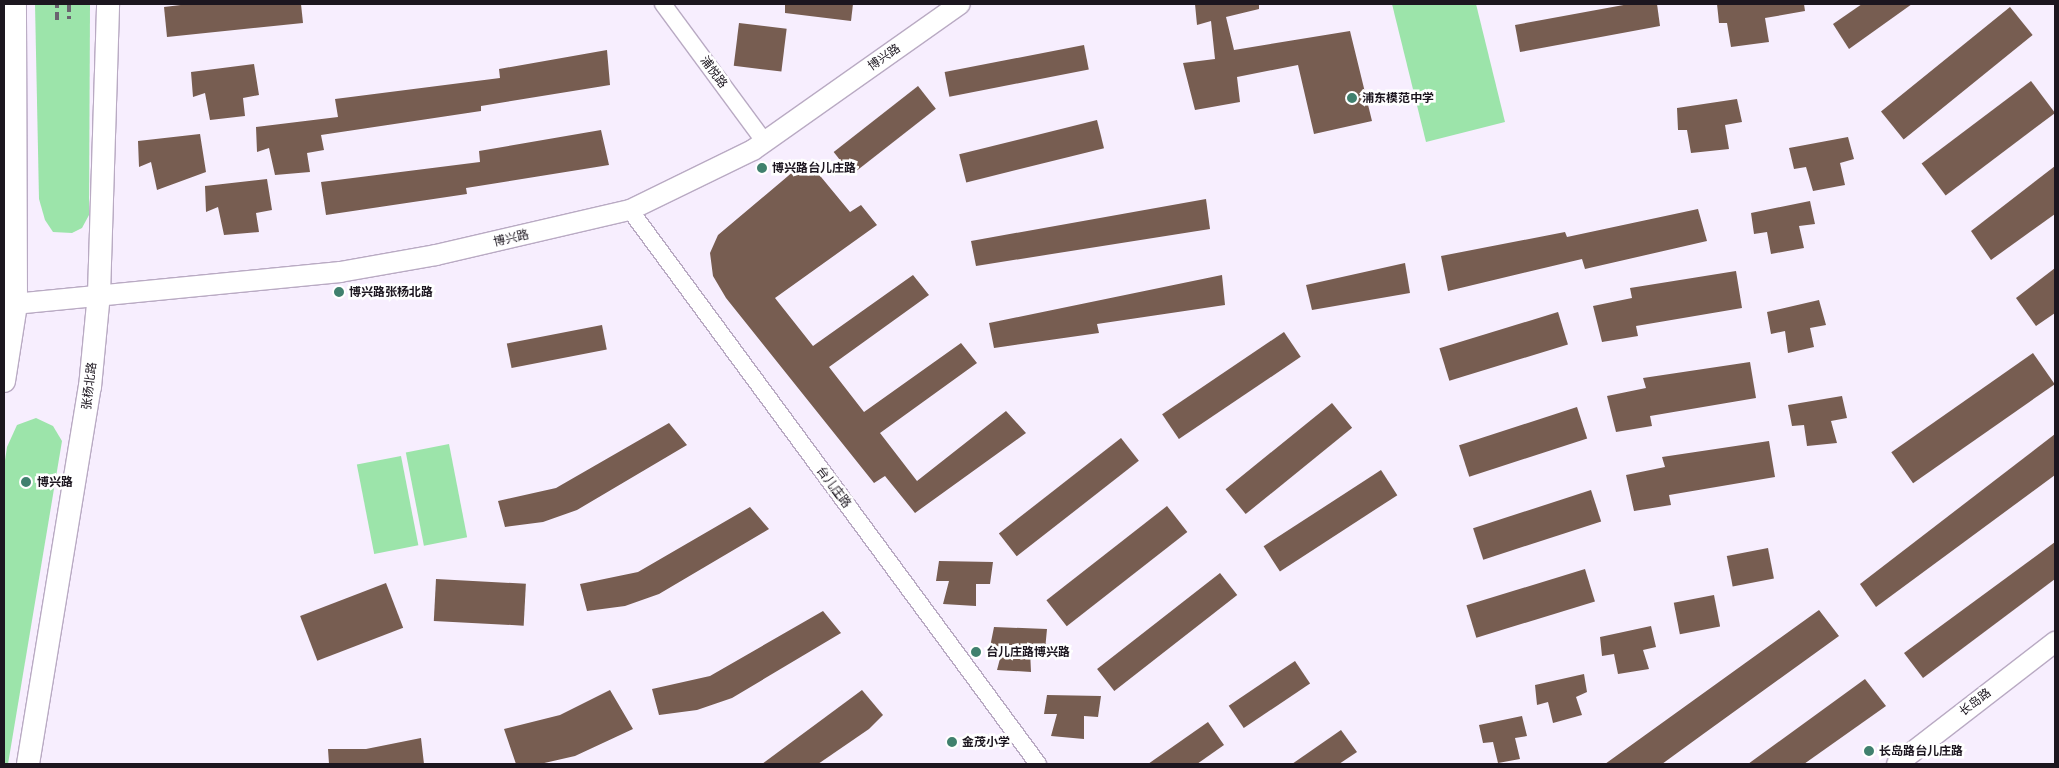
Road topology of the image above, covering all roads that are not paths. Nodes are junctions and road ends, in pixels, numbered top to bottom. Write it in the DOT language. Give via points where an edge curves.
graph roads {
  1 [pos="15,4"];
  2 [pos="108,4"];
  3 [pos="663,4"];
  4 [pos="960,4"];
  5 [pos="764,141"];
  6 [pos="630,210"];
  7 [pos="99,294"];
  8 [pos="10,304"];
  9 [pos="4,381"];
  10 [pos="2055,642"];
  11 [pos="28,764"];
  12 [pos="1038,764"];
  13 [pos="1897,764"];
  1 -- 8 [label="main road"];
  2 -- 7 [label="main road, 张杨北路"];
  3 -- 5 [label="street, 浦悦路"];
  4 -- 5 [label="street, 博兴路"];
  5 -- 6 [label="street, 博兴路"];
  6 -- 7 [label="street, 博兴路" via="436,255 340,272"];
  6 -- 12 [label="street, 台儿庄路"];
  7 -- 8 [label="street, 博兴路"];
  7 -- 11 [label="main road, 张杨北路" via="90,387 63,569"];
  8 -- 9 [label="main road"];
  10 -- 13 [label="street, 长岛路"];
}
